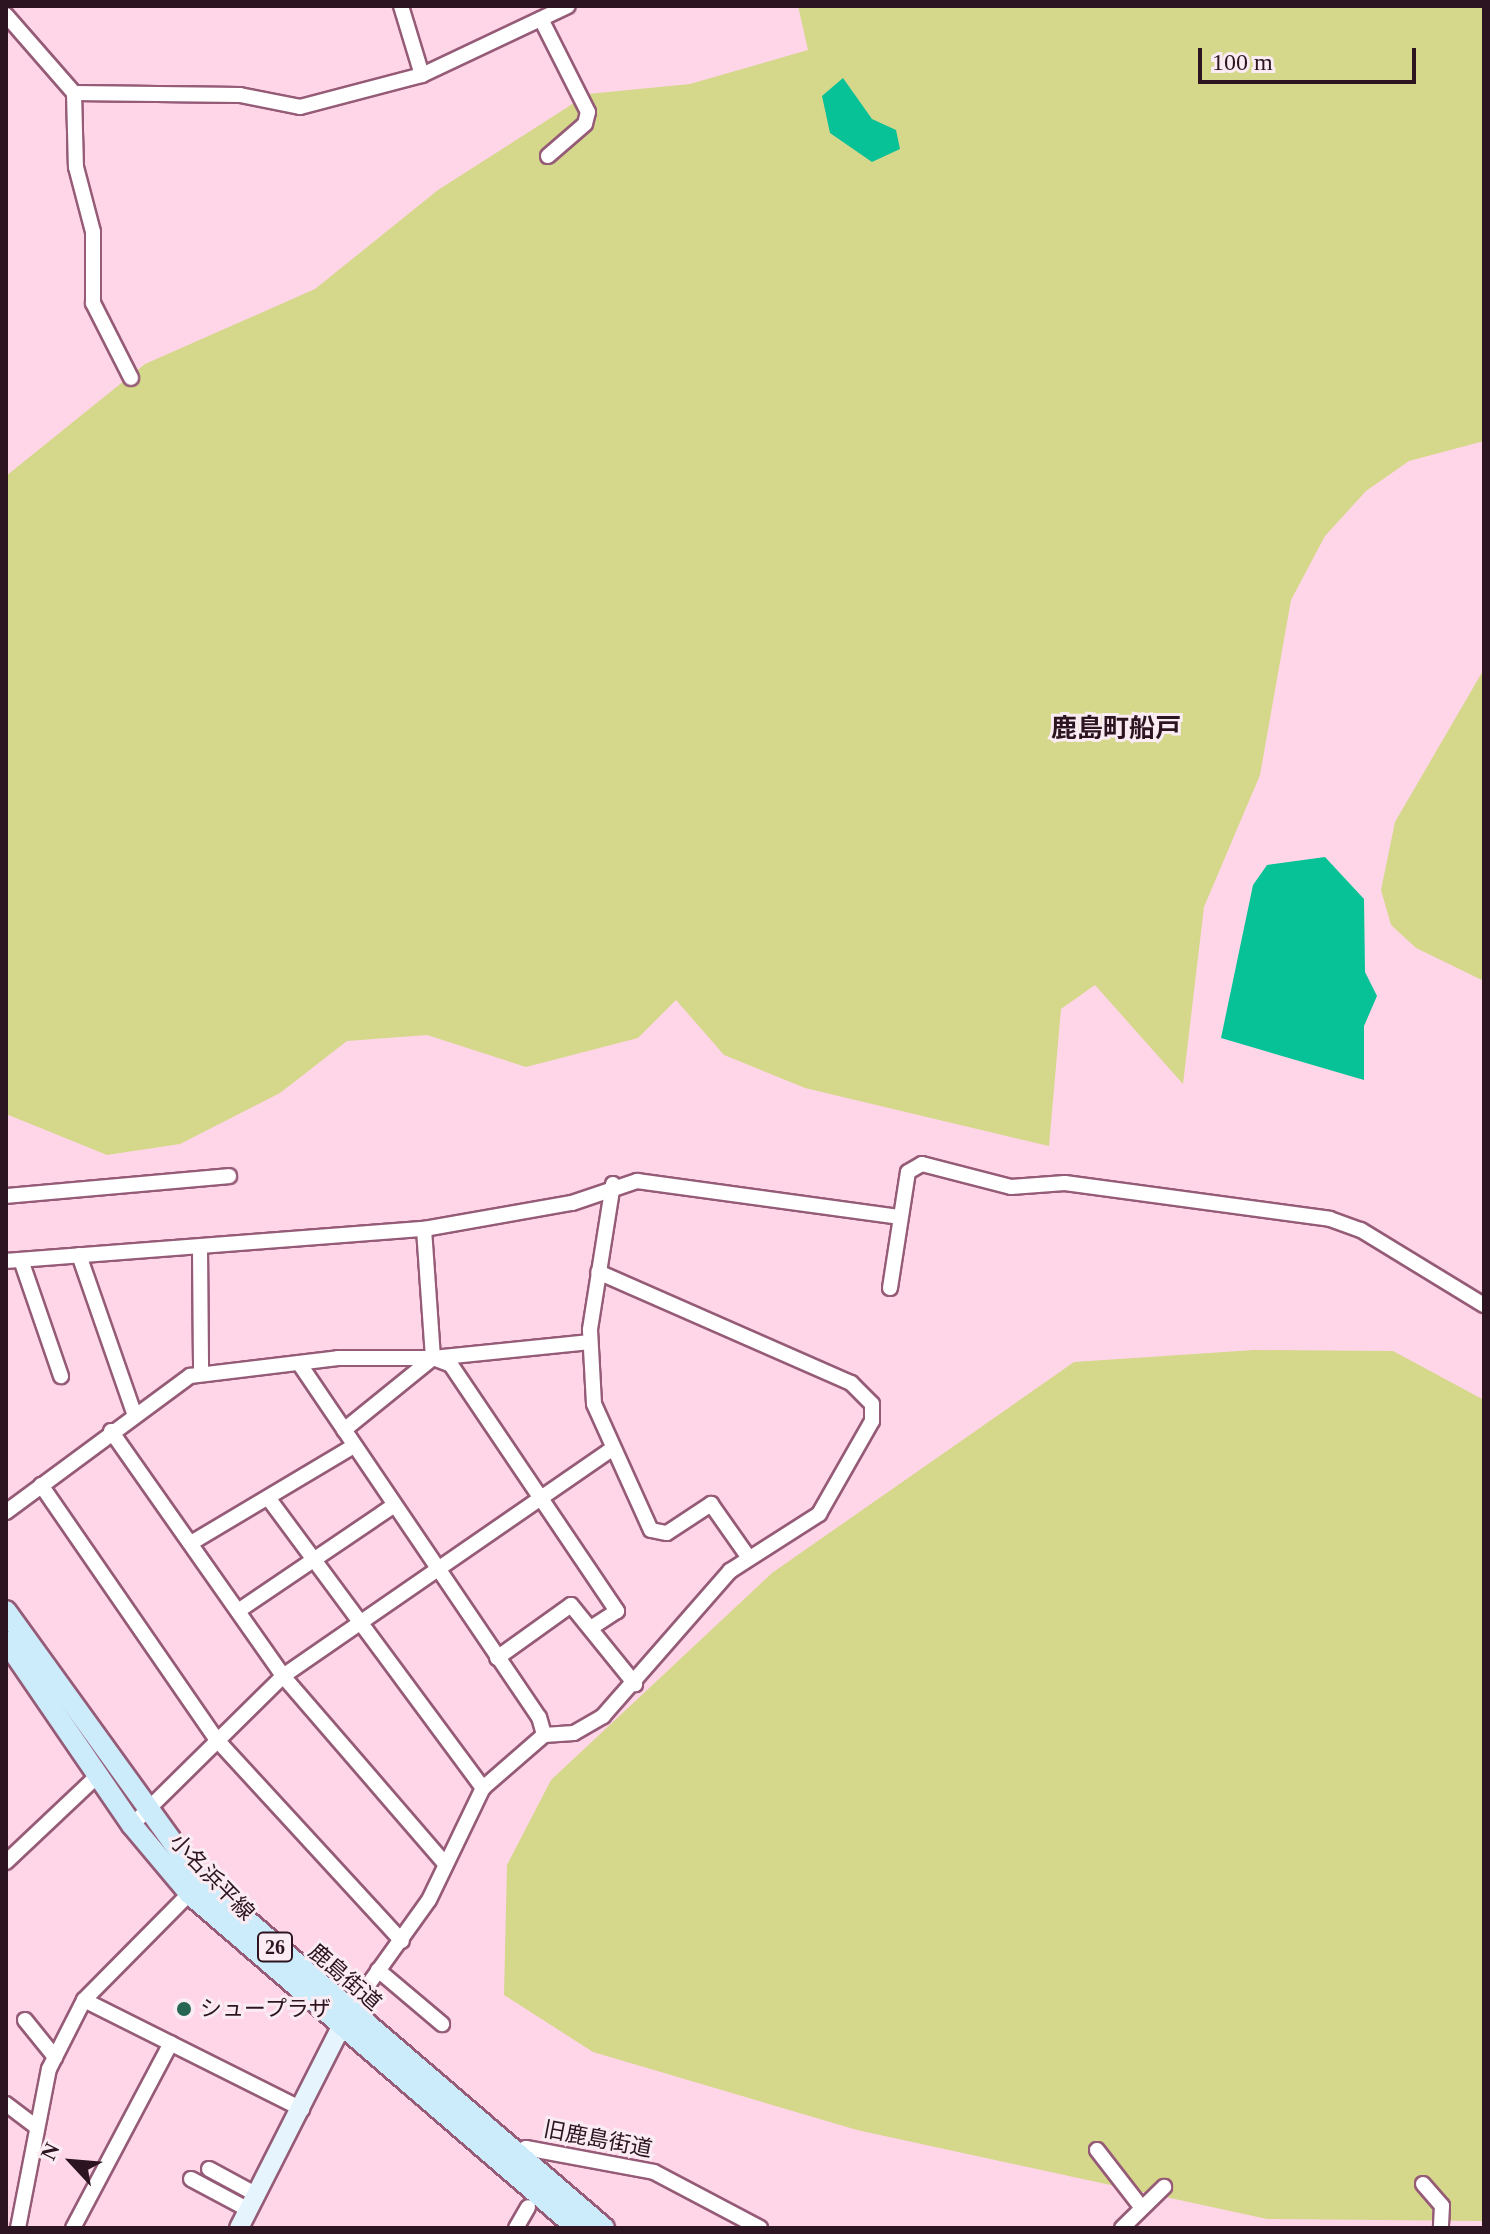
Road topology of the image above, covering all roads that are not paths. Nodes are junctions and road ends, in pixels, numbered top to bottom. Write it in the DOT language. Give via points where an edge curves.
graph roads {
  1 [pos="401,6"];
  2 [pos="568,6"];
  3 [pos="6,15"];
  4 [pos="541,19"];
  5 [pos="422,75"];
  6 [pos="74,93"];
  7 [pos="548,156"];
  8 [pos="131,378"];
  9 [pos="229,1176"];
  10 [pos="613,1184"];
  11 [pos="6,1196"];
  12 [pos="901,1217"];
  13 [pos="424,1229"];
  14 [pos="200,1249"];
  15 [pos="79,1255"];
  16 [pos="13,1260"];
  17 [pos="598,1272"];
  18 [pos="890,1288"];
  19 [pos="1484,1305"];
  20 [pos="590,1342"];
  21 [pos="433,1358"];
  22 [pos="299,1363"];
  23 [pos="201,1374"];
  24 [pos="61,1376"];
  25 [pos="134,1413"];
  26 [pos="344,1430"];
  27 [pos="111,1431"];
  28 [pos="354,1446"];
  29 [pos="612,1449"];
  30 [pos="41,1485"];
  31 [pos="537,1496"];
  32 [pos="269,1499"];
  33 [pos="393,1506"];
  34 [pos="6,1512"];
  35 [pos="191,1543"];
  36 [pos="749,1558"];
  37 [pos="313,1560"];
  38 [pos="433,1569"];
  39 [pos="6,1611"];
  40 [pos="238,1611"];
  41 [pos="359,1623"];
  42 [pos="591,1628"];
  43 [pos="6,1641"];
  44 [pos="497,1658"];
  45 [pos="283,1676"];
  46 [pos="635,1684"];
  47 [pos="544,1735"];
  48 [pos="217,1740"];
  49 [pos="91,1782"];
  50 [pos="483,1788"];
  51 [pos="139,1820"];
  52 [pos="6,1862"];
  53 [pos="445,1864"];
  54 [pos="195,1888"];
  55 [pos="402,1941"];
  56 [pos="378,1970"];
  57 [pos="84,2000"];
  58 [pos="25,2020"];
  59 [pos="344,2021"];
  60 [pos="442,2024"];
  61 [pos="171,2043"];
  62 [pos="55,2057"];
  63 [pos="6,2104"];
  64 [pos="302,2109"];
  65 [pos="37,2127"];
  66 [pos="1097,2150"];
  67 [pos="513,2154"];
  68 [pos="209,2169"];
  69 [pos="191,2179"];
  70 [pos="1423,2184"];
  71 [pos="1164,2187"];
  72 [pos="253,2202"];
  73 [pos="528,2207"];
  74 [pos="1142,2208"];
  75 [pos="18,2228"];
  76 [pos="73,2228"];
  77 [pos="239,2228"];
  78 [pos="516,2228"];
  79 [pos="577,2228"];
  80 [pos="604,2228"];
  81 [pos="760,2228"];
  82 [pos="1122,2228"];
  83 [pos="1441,2228"];
  1 -- 5 [label="street"];
  2 -- 4 [label="street"];
  3 -- 6 [label="street"];
  4 -- 5 [label="street"];
  4 -- 7 [label="street" via="588,112 585,124"];
  5 -- 6 [label="street" via="300,107 240,95"];
  6 -- 8 [label="street" via="76,167 93,232 93,303"];
  9 -- 11 [label="street"];
  10 -- 12 [label="street"];
  10 -- 13 [label="street" via="572,1203"];
  10 -- 17 [label="street"];
  12 -- 18 [label="street"];
  12 -- 19 [label="street" via="908,1172 922,1164 1011,1187 1065,1183 1330,1219 1361,1230"];
  13 -- 14 [label="street"];
  13 -- 21 [label="street"];
  14 -- 15 [label="street"];
  14 -- 23 [label="street"];
  15 -- 16 [label="street"];
  15 -- 25 [label="street"];
  16 -- 24 [label="street"];
  17 -- 20 [label="street"];
  17 -- 36 [label="street" via="825,1370 864,1391 872,1404 872,1421 819,1514"];
  20 -- 21 [label="street"];
  20 -- 29 [label="street" via="594,1404"];
  21 -- 22 [label="street"];
  21 -- 26 [label="street"];
  21 -- 31 [label="street" via="451,1365"];
  22 -- 23 [label="street"];
  22 -- 26 [label="street"];
  23 -- 25 [label="street"];
  25 -- 27 [label="street"];
  26 -- 28 [label="street"];
  27 -- 30 [label="street"];
  27 -- 35 [label="street"];
  28 -- 32 [label="street"];
  28 -- 33 [label="street"];
  29 -- 31 [label="street"];
  29 -- 36 [label="street" via="651,1530 667,1533 711,1504"];
  30 -- 34 [label="street"];
  30 -- 48 [label="street"];
  31 -- 38 [label="street"];
  31 -- 42 [label="street" via="617,1611"];
  32 -- 35 [label="street"];
  32 -- 37 [label="street"];
  33 -- 37 [label="street"];
  33 -- 38 [label="street"];
  35 -- 40 [label="street"];
  36 -- 46 [label="street"];
  37 -- 40 [label="street"];
  37 -- 41 [label="street"];
  38 -- 41 [label="street"];
  38 -- 44 [label="street"];
  39 -- 51 [label="main road, 26"];
  40 -- 45 [label="street"];
  41 -- 45 [label="street"];
  41 -- 50 [label="street"];
  42 -- 44 [label="street" via="571,1605"];
  42 -- 46 [label="street"];
  43 -- 51 [label="main road, 小名浜平線 / 26"];
  44 -- 47 [label="street"];
  45 -- 48 [label="street"];
  45 -- 53 [label="street"];
  46 -- 47 [label="street" via="574,1733"];
  47 -- 50 [label="street"];
  48 -- 51 [label="street"];
  48 -- 55 [label="street"];
  49 -- 52 [label="street"];
  50 -- 53 [label="street"];
  51 -- 54 [label="main road, 小名浜平線 / 26"];
  53 -- 55 [label="street"];
  54 -- 57 [label="street"];
  54 -- 59 [label="main road, 小名浜平線 / 26"];
  55 -- 56 [label="street"];
  56 -- 59 [label="street"];
  56 -- 60 [label="street"];
  57 -- 61 [label="street"];
  57 -- 62 [label="street"];
  58 -- 62 [label="street"];
  59 -- 64 [label="street"];
  59 -- 67 [label="main road, 鹿島街道 / 26"];
  59 -- 79 [label="main road, 小名浜平線 / 26"];
  61 -- 64 [label="street"];
  61 -- 76 [label="street"];
  62 -- 65 [label="street"];
  63 -- 65 [label="street"];
  64 -- 72 [label="street"];
  65 -- 75 [label="street"];
  66 -- 74 [label="street"];
  67 -- 80 [label="main road, 鹿島街道 / 26"];
  67 -- 81 [label="street, 旧鹿島街道" via="526,2148 654,2172"];
  68 -- 72 [label="street"];
  69 -- 72 [label="street"];
  70 -- 83 [label="street" via="1442,2206"];
  71 -- 74 [label="street"];
  72 -- 77 [label="street"];
  73 -- 78 [label="street"];
  74 -- 82 [label="street"];
}
